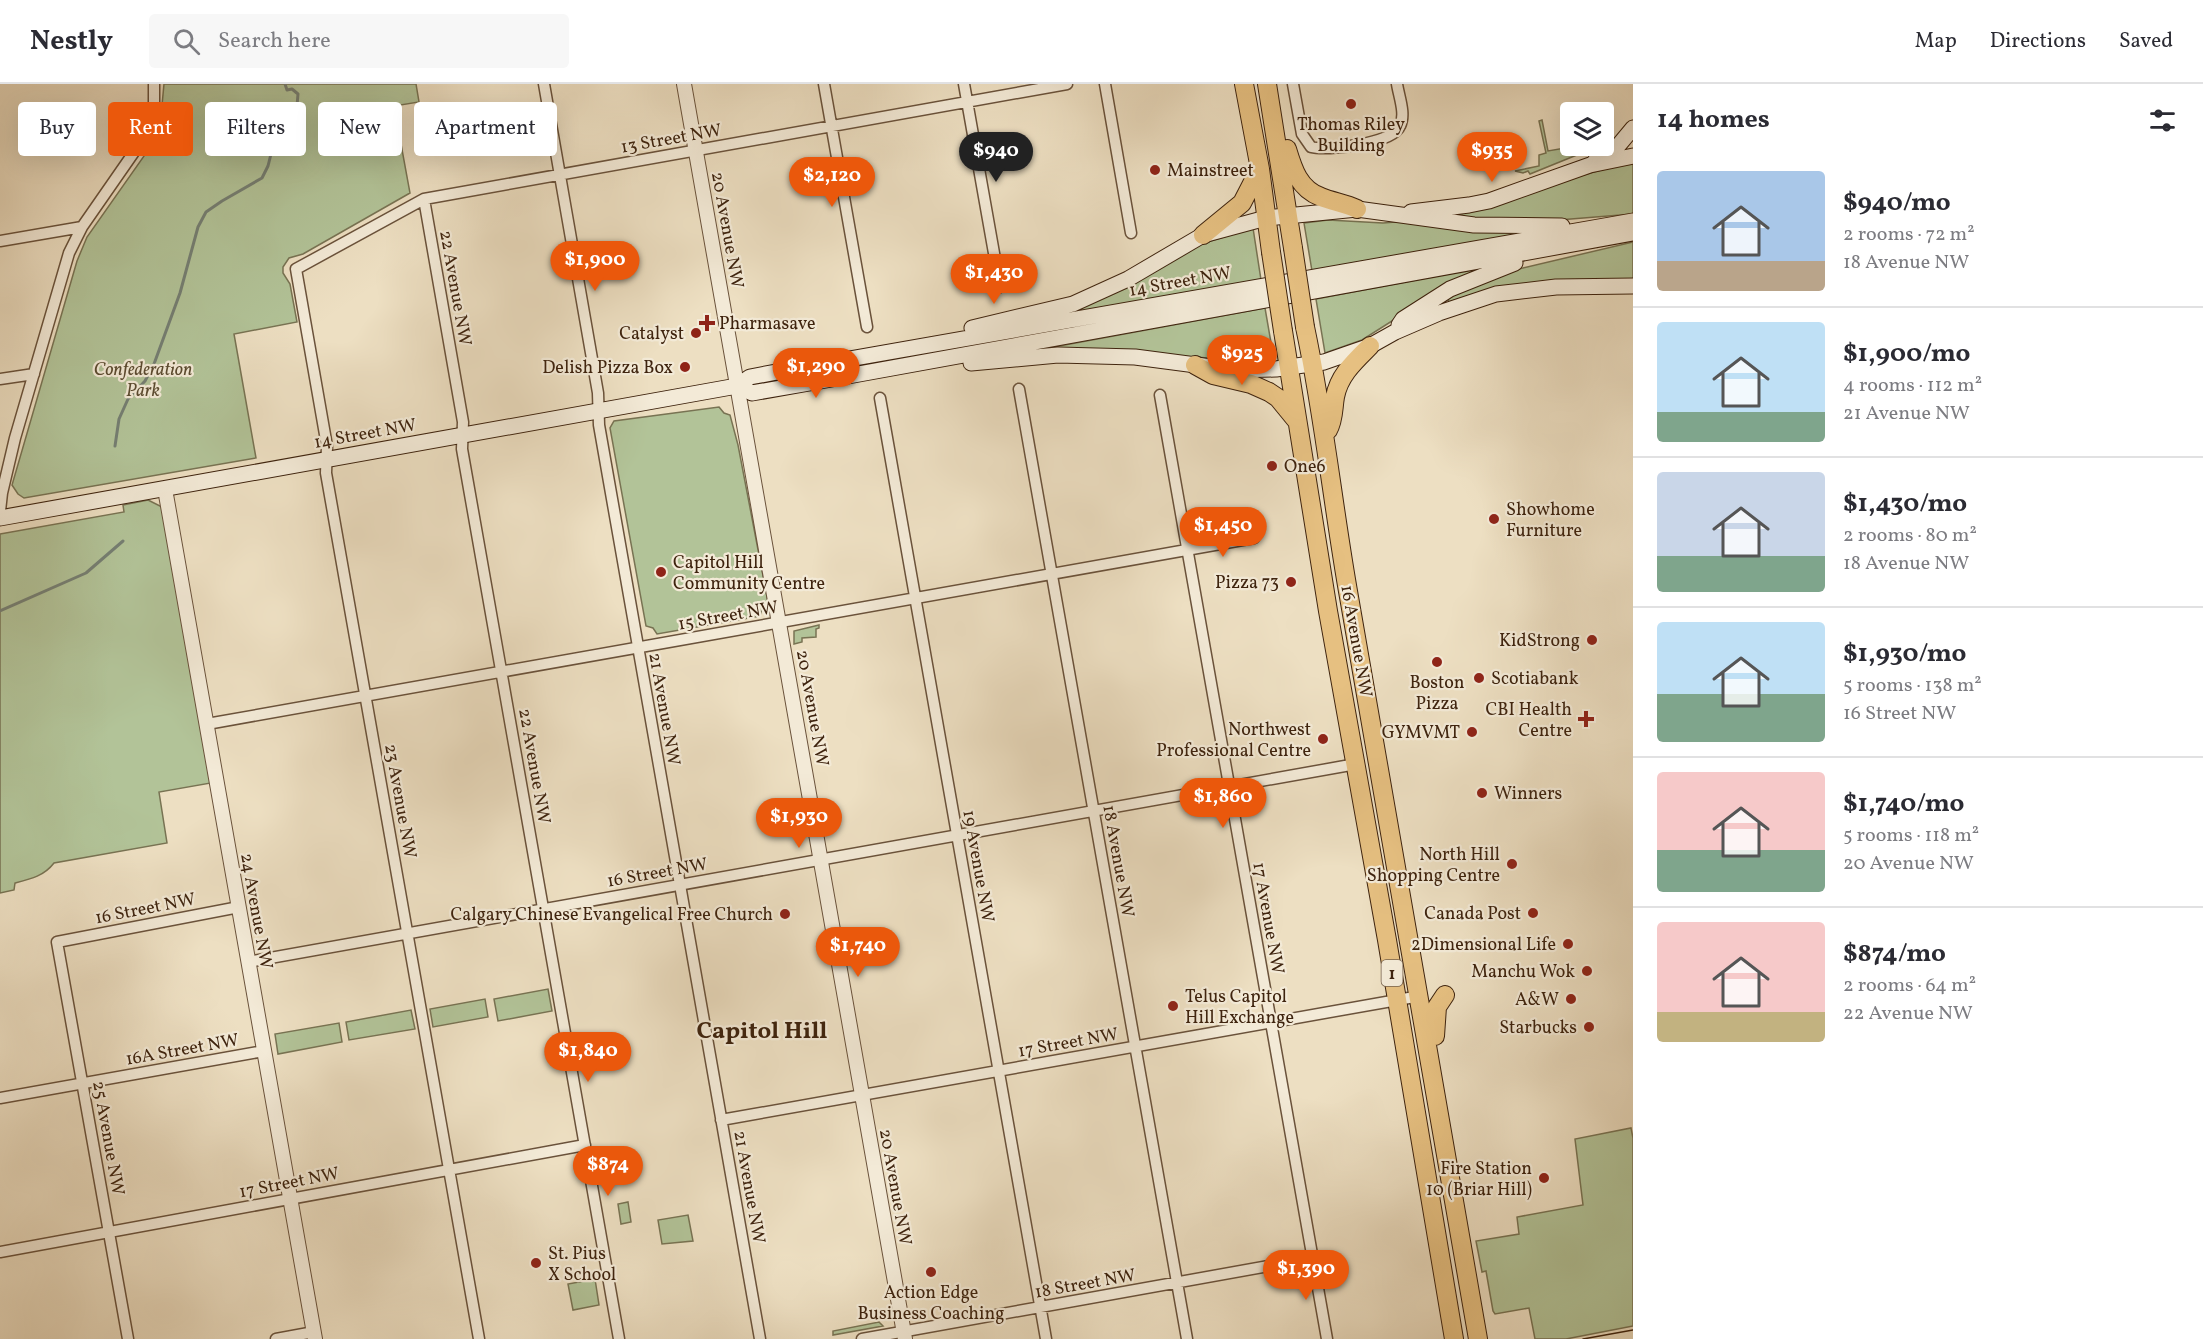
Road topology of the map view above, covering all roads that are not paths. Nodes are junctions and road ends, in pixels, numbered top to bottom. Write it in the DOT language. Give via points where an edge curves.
graph roads {
  1 [pos="154,84"];
  2 [pos="544,84"];
  3 [pos="684,84"];
  4 [pos="824,84"];
  5 [pos="964,84"];
  6 [pos="1067,84"];
  7 [pos="1105,84"];
  8 [pos="1244,84"];
  9 [pos="1267,84"];
  10 [pos="1293,84"];
  11 [pos="1397,84"];
  12 [pos="967,102"];
  13 [pos="832,126"];
  14 [pos="1633,128"];
  15 [pos="1275,130"];
  16 [pos="696,151"];
  17 [pos="1633,156"];
  18 [pos="1590,165"];
  19 [pos="1260,169"];
  20 [pos="560,175"];
  21 [pos="424,199"];
  22 [pos="1357,208"];
  23 [pos="1396,213"];
  24 [pos="1288,215"];
  25 [pos="1266,218"];
  26 [pos="1633,221"];
  27 [pos="82,227"];
  28 [pos="1583,230"];
  29 [pos="1131,233"];
  30 [pos="1633,234"];
  31 [pos="1203,235"];
  32 [pos="0,241"];
  33 [pos="1536,252"];
  34 [pos="296,269"];
  35 [pos="1000,287"];
  36 [pos="1633,287"];
  37 [pos="867,327"];
  38 [pos="1395,332"];
  39 [pos="1370,346"];
  40 [pos="897,350"];
  41 [pos="1312,363"];
  42 [pos="1195,365"];
  43 [pos="1288,367"];
  44 [pos="899,368"];
  45 [pos="34,374"];
  46 [pos="0,379"];
  47 [pos="737,386"];
  48 [pos="1019,389"];
  49 [pos="1160,395"];
  50 [pos="880,398"];
  51 [pos="597,412"];
  52 [pos="1296,420"];
  53 [pos="462,435"];
  54 [pos="1325,437"];
  55 [pos="326,460"];
  56 [pos="165,489"];
  57 [pos="0,511"];
  58 [pos="0,518"];
  59 [pos="1254,538"];
  60 [pos="1187,550"];
  61 [pos="1052,574"];
  62 [pos="915,598"];
  63 [pos="779,623"];
  64 [pos="638,647"];
  65 [pos="501,672"];
  66 [pos="366,696"];
  67 [pos="207,724"];
  68 [pos="1356,764"];
  69 [pos="1230,787"];
  70 [pos="1092,810"];
  71 [pos="957,834"];
  72 [pos="821,860"];
  73 [pos="680,885"];
  74 [pos="238,908"];
  75 [pos="544,909"];
  76 [pos="407,933"];
  77 [pos="57,942"];
  78 [pos="248,962"];
  79 [pos="1445,995"];
  80 [pos="1420,996"];
  81 [pos="1397,1000"];
  82 [pos="1271,1022"];
  83 [pos="1135,1046"];
  84 [pos="264,1051"];
  85 [pos="1432,1064"];
  86 [pos="999,1071"];
  87 [pos="82,1084"];
  88 [pos="862,1096"];
  89 [pos="0,1098"];
  90 [pos="722,1120"];
  91 [pos="585,1145"];
  92 [pos="449,1169"];
  93 [pos="291,1198"];
  94 [pos="109,1232"];
  95 [pos="0,1252"];
  96 [pos="1313,1258"];
  97 [pos="1177,1283"];
  98 [pos="1041,1307"];
  99 [pos="904,1335"];
  100 [pos="315,1336"];
  101 [pos="1478,1338"];
  102 [pos="128,1339"];
  103 [pos="276,1339"];
  104 [pos="479,1339"];
  105 [pos="619,1339"];
  106 [pos="760,1339"];
  107 [pos="862,1339"];
  108 [pos="1046,1339"];
  109 [pos="1187,1339"];
  110 [pos="1327,1339"];
  111 [pos="1454,1339"];
  1 -- 27 [label="street" via="154,104 139,145"];
  2 -- 20 [label="street, 21 Avenue NW"];
  3 -- 16 [label="street, 20 Avenue NW"];
  4 -- 13 [label="street"];
  5 -- 12 [label="street"];
  6 -- 12 [label="street, 13 Street NW"];
  7 -- 29 [label="street"];
  8 -- 19 [label="highway, 16 Avenue NW / 1"];
  9 -- 15 [label="highway, 16 Avenue NW / 1"];
  10 -- 11 [label="street" via="1302,134 1311,147 1318,149 1387,138 1396,133 1402,117"];
  12 -- 13 [label="street, 13 Street NW"];
  12 -- 35 [label="street"];
  13 -- 16 [label="street, 13 Street NW"];
  13 -- 37 [label="street"];
  14 -- 18 [label="main road" via="1618,146"];
  15 -- 22 [label="highway" via="1287,149 1293,171 1310,192"];
  15 -- 24 [label="highway, 16 Avenue NW / 1"];
  16 -- 20 [label="street, 13 Street NW"];
  16 -- 47 [label="street, 20 Avenue NW"];
  17 -- 18 [label="main road"];
  18 -- 23 [label="main road" via="1490,201"];
  19 -- 25 [label="highway, 16 Avenue NW / 1"];
  19 -- 31 [label="highway" via="1242,203"];
  20 -- 21 [label="street, 13 Street NW"];
  20 -- 51 [label="street, 21 Avenue NW" via="598,393"];
  21 -- 34 [label="street, 13 Street NW"];
  21 -- 53 [label="street, 22 Avenue NW" via="463,422"];
  22 -- 23 [label="main road"];
  22 -- 24 [label="main road"];
  23 -- 28 [label="main road" via="1474,225 1563,226"];
  24 -- 25 [label="main road"];
  24 -- 41 [label="highway, 16 Avenue NW / 1, bridge"];
  25 -- 31 [label="main road"];
  25 -- 43 [label="highway, 16 Avenue NW / 1, bridge"];
  26 -- 28 [label="main road, 14 Street NW"];
  27 -- 32 [label="street"];
  27 -- 45 [label="street" via="69,253"];
  28 -- 40 [label="main road, 14 Street NW"];
  30 -- 33 [label="main road, 14 Street NW"];
  31 -- 40 [label="main road" via="1088,298"];
  33 -- 38 [label="main road" via="1450,290 1403,319"];
  33 -- 44 [label="main road, 14 Street NW"];
  34 -- 55 [label="street, 23 Avenue NW" via="327,446"];
  36 -- 38 [label="main road" via="1556,286 1505,292 1473,300"];
  38 -- 39 [label="main road"];
  39 -- 41 [label="main road"];
  39 -- 54 [label="highway" via="1341,380"];
  40 -- 47 [label="main road, 14 Street NW" via="750,377"];
  41 -- 43 [label="main road"];
  41 -- 54 [label="highway, 16 Avenue NW / 1"];
  42 -- 43 [label="main road" via="1253,370"];
  42 -- 44 [label="main road" via="1135,357 1058,356"];
  42 -- 52 [label="highway" via="1213,375 1269,392"];
  43 -- 52 [label="highway, 16 Avenue NW / 1"];
  44 -- 47 [label="main road, 14 Street NW" via="752,393"];
  45 -- 46 [label="street"];
  45 -- 57 [label="street" via="4,482"];
  47 -- 51 [label="main road, 14 Street NW"];
  47 -- 63 [label="street, 20 Avenue NW"];
  48 -- 61 [label="street, 18 Avenue NW"];
  49 -- 60 [label="street, 17 Avenue NW"];
  50 -- 62 [label="street, 19 Avenue NW"];
  51 -- 53 [label="main road, 14 Street NW"];
  51 -- 64 [label="street, 21 Avenue NW"];
  52 -- 68 [label="highway, 16 Avenue NW / 1"];
  53 -- 55 [label="main road, 14 Street NW"];
  53 -- 65 [label="street, 22 Avenue NW"];
  54 -- 80 [label="highway, 16 Avenue NW / 1" via="1348,592"];
  55 -- 56 [label="main road, 14 Street NW"];
  55 -- 66 [label="street, 23 Avenue NW"];
  56 -- 58 [label="main road, 14 Street NW"];
  56 -- 67 [label="street, 24 Avenue NW"];
  59 -- 60 [label="street, 15 Street NW"];
  60 -- 61 [label="street, 15 Street NW"];
  60 -- 69 [label="street, 17 Avenue NW"];
  61 -- 62 [label="street, 15 Street NW"];
  61 -- 70 [label="street, 18 Avenue NW"];
  62 -- 63 [label="street, 15 Street NW"];
  62 -- 71 [label="street, 19 Avenue NW"];
  63 -- 64 [label="street, 15 Street NW"];
  63 -- 72 [label="street, 20 Avenue NW"];
  64 -- 65 [label="street, 15 Street NW"];
  64 -- 73 [label="street, 21 Avenue NW"];
  65 -- 66 [label="street, 15 Street NW"];
  65 -- 75 [label="street, 22 Avenue NW"];
  66 -- 67 [label="street, 15 Street NW"];
  66 -- 76 [label="street, 23 Avenue NW"];
  67 -- 74 [label="street, 24 Avenue NW"];
  68 -- 69 [label="street, 16 Street NW"];
  68 -- 81 [label="highway, 16 Avenue NW / 1"];
  69 -- 70 [label="street, 16 Street NW"];
  69 -- 82 [label="street, 17 Avenue NW"];
  70 -- 71 [label="street, 16 Street NW"];
  70 -- 83 [label="street, 18 Avenue NW"];
  71 -- 72 [label="street, 16 Street NW"];
  71 -- 86 [label="street, 19 Avenue NW"];
  72 -- 73 [label="street, 16 Street NW"];
  72 -- 88 [label="street, 20 Avenue NW"];
  73 -- 75 [label="street, 16 Street NW"];
  73 -- 90 [label="street, 21 Avenue NW"];
  74 -- 77 [label="street, 16 Street NW"];
  74 -- 78 [label="street, 24 Avenue NW"];
  75 -- 76 [label="street, 16 Street NW"];
  75 -- 91 [label="street, 22 Avenue NW"];
  76 -- 78 [label="street, 16 Street NW"];
  76 -- 92 [label="street, 23 Avenue NW"];
  77 -- 87 [label="street, 25 Avenue NW"];
  78 -- 84 [label="street, 24 Avenue NW"];
  79 -- 85 [label="highway" via="1434,1020"];
  80 -- 81 [label="street, 17 Street NW"];
  80 -- 85 [label="highway, 16 Avenue NW / 1"];
  81 -- 82 [label="street, 17 Street NW"];
  81 -- 111 [label="highway, 16 Avenue NW / 1"];
  82 -- 83 [label="street, 17 Street NW"];
  82 -- 96 [label="street, 17 Avenue NW"];
  83 -- 86 [label="street, 17 Street NW"];
  83 -- 97 [label="street, 18 Avenue NW"];
  84 -- 87 [label="street, 16A Street NW"];
  84 -- 93 [label="street, 24 Avenue NW"];
  85 -- 101 [label="highway, 16 Avenue NW / 1"];
  86 -- 88 [label="street, 17 Street NW"];
  86 -- 98 [label="street, 19 Avenue NW"];
  87 -- 89 [label="street, 16A Street NW"];
  87 -- 94 [label="street, 25 Avenue NW"];
  88 -- 90 [label="street, 17 Street NW"];
  88 -- 99 [label="street, 20 Avenue NW"];
  90 -- 106 [label="street, 21 Avenue NW"];
  91 -- 92 [label="street, 17 Street NW"];
  91 -- 105 [label="street, 22 Avenue NW"];
  92 -- 93 [label="street, 17 Street NW"];
  92 -- 104 [label="street, 23 Avenue NW"];
  93 -- 94 [label="street, 17 Street NW"];
  93 -- 100 [label="street, 24 Avenue NW"];
  94 -- 95 [label="street, 17 Street NW"];
  94 -- 102 [label="street, 25 Avenue NW"];
  96 -- 97 [label="street, 18 Street NW"];
  96 -- 110 [label="street, 17 Avenue NW"];
  97 -- 98 [label="street, 18 Street NW"];
  97 -- 109 [label="street, 18 Avenue NW"];
  98 -- 99 [label="street, 18 Street NW"];
  98 -- 108 [label="street, 19 Avenue NW"];
  99 -- 107 [label="street, 18 Street NW"];
  100 -- 103 [label="street"];
}
